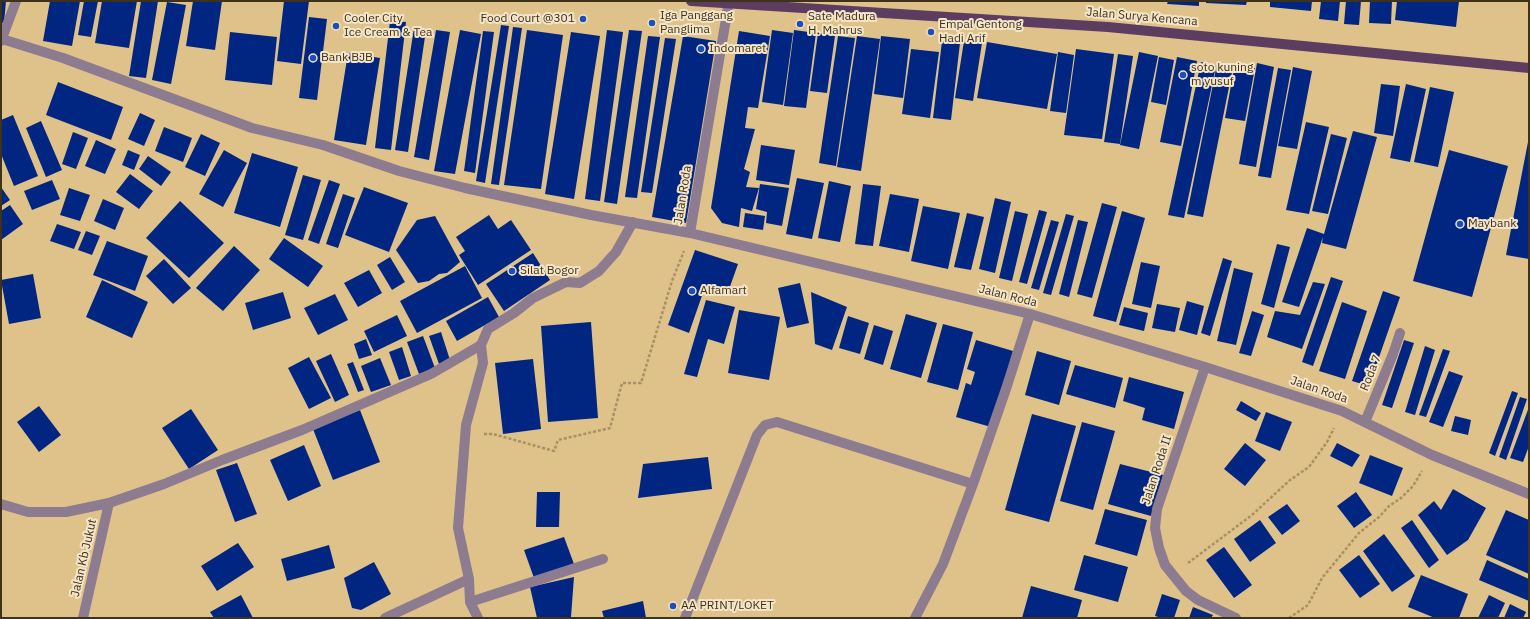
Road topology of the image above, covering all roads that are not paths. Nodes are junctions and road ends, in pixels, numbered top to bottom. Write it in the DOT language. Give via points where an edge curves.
graph roads {
  1 [pos="16,1"];
  2 [pos="691,1"];
  3 [pos="728,2"];
  4 [pos="2,40"];
  5 [pos="1529,68"];
  6 [pos="633,222"];
  7 [pos="690,233"];
  8 [pos="1030,314"];
  9 [pos="1400,334"];
  10 [pos="481,345"];
  11 [pos="1205,367"];
  12 [pos="1366,422"];
  13 [pos="973,484"];
  14 [pos="1529,494"];
  15 [pos="109,503"];
  16 [pos="1,504"];
  17 [pos="603,559"];
  18 [pos="469,579"];
  19 [pos="470,602"];
  20 [pos="83,618"];
  21 [pos="385,618"];
  22 [pos="478,618"];
  23 [pos="685,618"];
  24 [pos="915,618"];
  25 [pos="1236,618"];
  1 -- 4 [label="street"];
  2 -- 3 [label="main road, Jalan Surya Kencana"];
  3 -- 5 [label="main road, Jalan Surya Kencana" via="1108,27"];
  3 -- 7 [label="street, Jalan Roda"];
  4 -- 6 [label="street" via="63,58 252,128 323,145 399,171 465,188"];
  6 -- 7 [label="street"];
  6 -- 10 [label="street" via="616,252 599,271 580,283 566,282 533,298 488,329"];
  7 -- 8 [label="street, Jalan Roda"];
  8 -- 11 [label="street, Jalan Roda"];
  8 -- 13 [label="street"];
  9 -- 12 [label="street, Roda 7"];
  10 -- 15 [label="street" via="432,374 302,430"];
  10 -- 18 [label="street" via="484,362 466,425 458,528"];
  11 -- 12 [label="street, Jalan Roda" via="1342,411"];
  11 -- 25 [label="street, Jalan Roda II" via="1157,509 1155,528 1165,565 1186,591 1198,600"];
  12 -- 14 [label="street, Jalan Roda" via="1432,455"];
  13 -- 23 [label="street" via="777,422 765,424 757,435"];
  13 -- 24 [label="street" via="943,564"];
  15 -- 16 [label="street" via="66,512 28,512"];
  15 -- 20 [label="street, Jalan Kb Jukut"];
  17 -- 19 [label="street"];
  18 -- 19 [label="street"];
  18 -- 21 [label="street"];
  19 -- 22 [label="street"];
}
